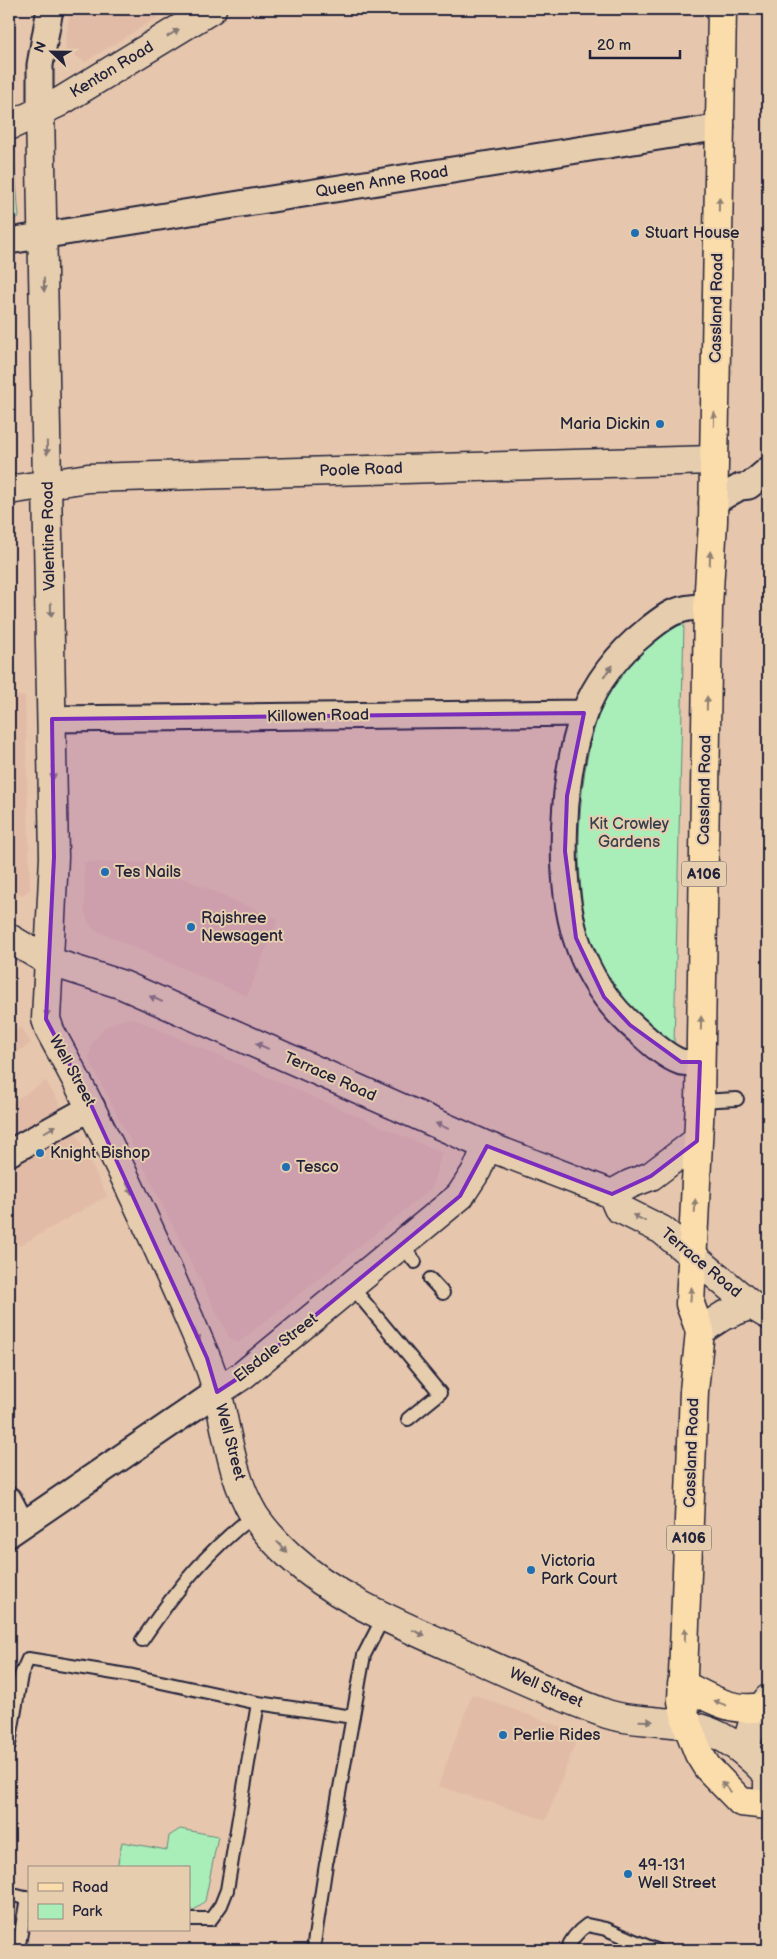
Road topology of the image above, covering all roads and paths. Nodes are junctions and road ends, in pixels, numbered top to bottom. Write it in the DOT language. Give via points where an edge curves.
graph roads {
  1 [pos="50,9"];
  2 [pos="212,9"];
  3 [pos="722,9"];
  4 [pos="40,110"];
  5 [pos="9,126"];
  6 [pos="721,127"];
  7 [pos="43,236"];
  8 [pos="9,241"];
  9 [pos="713,460"];
  10 [pos="768,470"];
  11 [pos="48,483"];
  12 [pos="9,490"];
  13 [pos="712,503"];
  14 [pos="708,607"];
  15 [pos="584,713"];
  16 [pos="52,719"];
  17 [pos="9,938"];
  18 [pos="48,961"];
  19 [pos="700,1062"];
  20 [pos="737,1099"];
  21 [pos="700,1101"];
  22 [pos="92,1106"];
  23 [pos="697,1141"];
  24 [pos="487,1146"];
  25 [pos="9,1153"];
  26 [pos="612,1194"];
  27 [pos="694,1255"];
  28 [pos="430,1279"];
  29 [pos="352,1287"];
  30 [pos="443,1293"];
  31 [pos="760,1310"];
  32 [pos="700,1331"];
  33 [pos="217,1392"];
  34 [pos="408,1419"];
  35 [pos="9,1500"];
  36 [pos="254,1515"];
  37 [pos="15,1529"];
  38 [pos="384,1616"];
  39 [pos="142,1640"];
  40 [pos="682,1684"];
  41 [pos="258,1703"];
  42 [pos="765,1703"];
  43 [pos="353,1717"];
  44 [pos="687,1724"];
  45 [pos="9,1745"];
  46 [pos="744,1751"];
  47 [pos="768,1803"];
  48 [pos="9,1894"];
  49 [pos="28,1899"];
  50 [pos="190,1919"];
  51 [pos="18,1950"];
  52 [pos="313,1950"];
  53 [pos="567,1950"];
  54 [pos="656,1950"];
  1 -- 4 [label="street" via="42,54"];
  4 -- 2 [label="street, Kenton Road, one-way"];
  3 -- 6 [label="main road, Cassland Road / A106"];
  4 -- 5 [label="street, Kenton Road"];
  4 -- 7 [label="street, Valentine Road"];
  6 -- 7 [label="street, Queen Anne Road"];
  9 -- 6 [label="main road, Cassland Road / A106, one-way"];
  7 -- 8 [label="street"];
  7 -- 11 [label="street, Valentine Road, one-way"];
  9 -- 11 [label="street, Poole Road" via="88,478"];
  9 -- 13 [label="main road, Cassland Road / A106"];
  10 -- 13 [label="street" via="749,486 740,487"];
  11 -- 12 [label="street, Poole Road"];
  11 -- 16 [label="street, Valentine Road, one-way"];
  14 -- 13 [label="main road, Cassland Road / A106, one-way"];
  15 -- 14 [label="street, one-way" via="600,682 634,641 664,617 687,606"];
  19 -- 14 [label="main road, Cassland Road / A106, one-way"];
  15 -- 16 [label="street, Killowen Road"];
  15 -- 19 [label="street" via="574,748 567,796 565,851 569,904 576,938 586,966 604,997 630,1024 680,1062"];
  16 -- 18 [label="street, Valentine Road, one-way" via="54,857"];
  17 -- 18 [label="street"];
  18 -- 22 [label="street, Well Street, one-way" via="46,1019 50,1032"];
  24 -- 18 [label="street, Terrace Road, one-way" via="124,985"];
  19 -- 21 [label="main road, Cassland Road / A106"];
  20 -- 21 [label="lane"];
  21 -- 23 [label="main road, Cassland Road / A106"];
  25 -- 22 [label="street, one-way"];
  22 -- 33 [label="street, Well Street, one-way" via="207,1358"];
  23 -- 26 [label="street" via="651,1176"];
  27 -- 23 [label="main road, Cassland Road / A106, one-way"];
  24 -- 26 [label="street, Terrace Road"];
  24 -- 29 [label="street, Elsdale Street" via="477,1170 460,1196 409,1254"];
  27 -- 26 [label="street, Terrace Road, one-way" via="662,1230 618,1208"];
  27 -- 31 [label="street, Terrace Road"];
  32 -- 27 [label="main road, Cassland Road / A106, one-way" via="690,1304"];
  28 -- 30 [label="lane"];
  29 -- 33 [label="street, Elsdale Street" via="243,1375"];
  29 -- 34 [label="lane" via="440,1393"];
  31 -- 32 [label="street" via="723,1316"];
  40 -- 32 [label="main road, Cassland Road / A106, one-way" via="694,1391"];
  33 -- 36 [label="street, Well Street" via="236,1470"];
  33 -- 37 [label="street, Elsdale Street"];
  35 -- 37 [label="street"];
  36 -- 38 [label="street, Well Street, one-way" via="291,1557 326,1583"];
  36 -- 39 [label="lane" via="200,1562 178,1587"];
  38 -- 43 [label="lane" via="364,1655"];
  38 -- 44 [label="street, Well Street, one-way" via="606,1714 634,1720"];
  42 -- 40 [label="main road, one-way" via="742,1709 728,1706"];
  40 -- 44 [label="main road, Cassland Road / A106"];
  41 -- 43 [label="lane"];
  41 -- 45 [label="lane" via="133,1676 28,1659 21,1675"];
  41 -- 50 [label="lane" via="227,1890 211,1919"];
  42 -- 46 [label="street" via="750,1729"];
  43 -- 52 [label="lane"];
  44 -- 46 [label="street, Well Street" via="734,1742"];
  47 -- 44 [label="main road, Well Street / A106, one-way" via="741,1802 722,1784 699,1754"];
  46 -- 47 [label="street, Well Street" via="768,1775"];
  48 -- 49 [label="lane"];
  49 -- 51 [label="lane"];
  53 -- 54 [label="lane" via="574,1936 587,1925 606,1929"];
}
